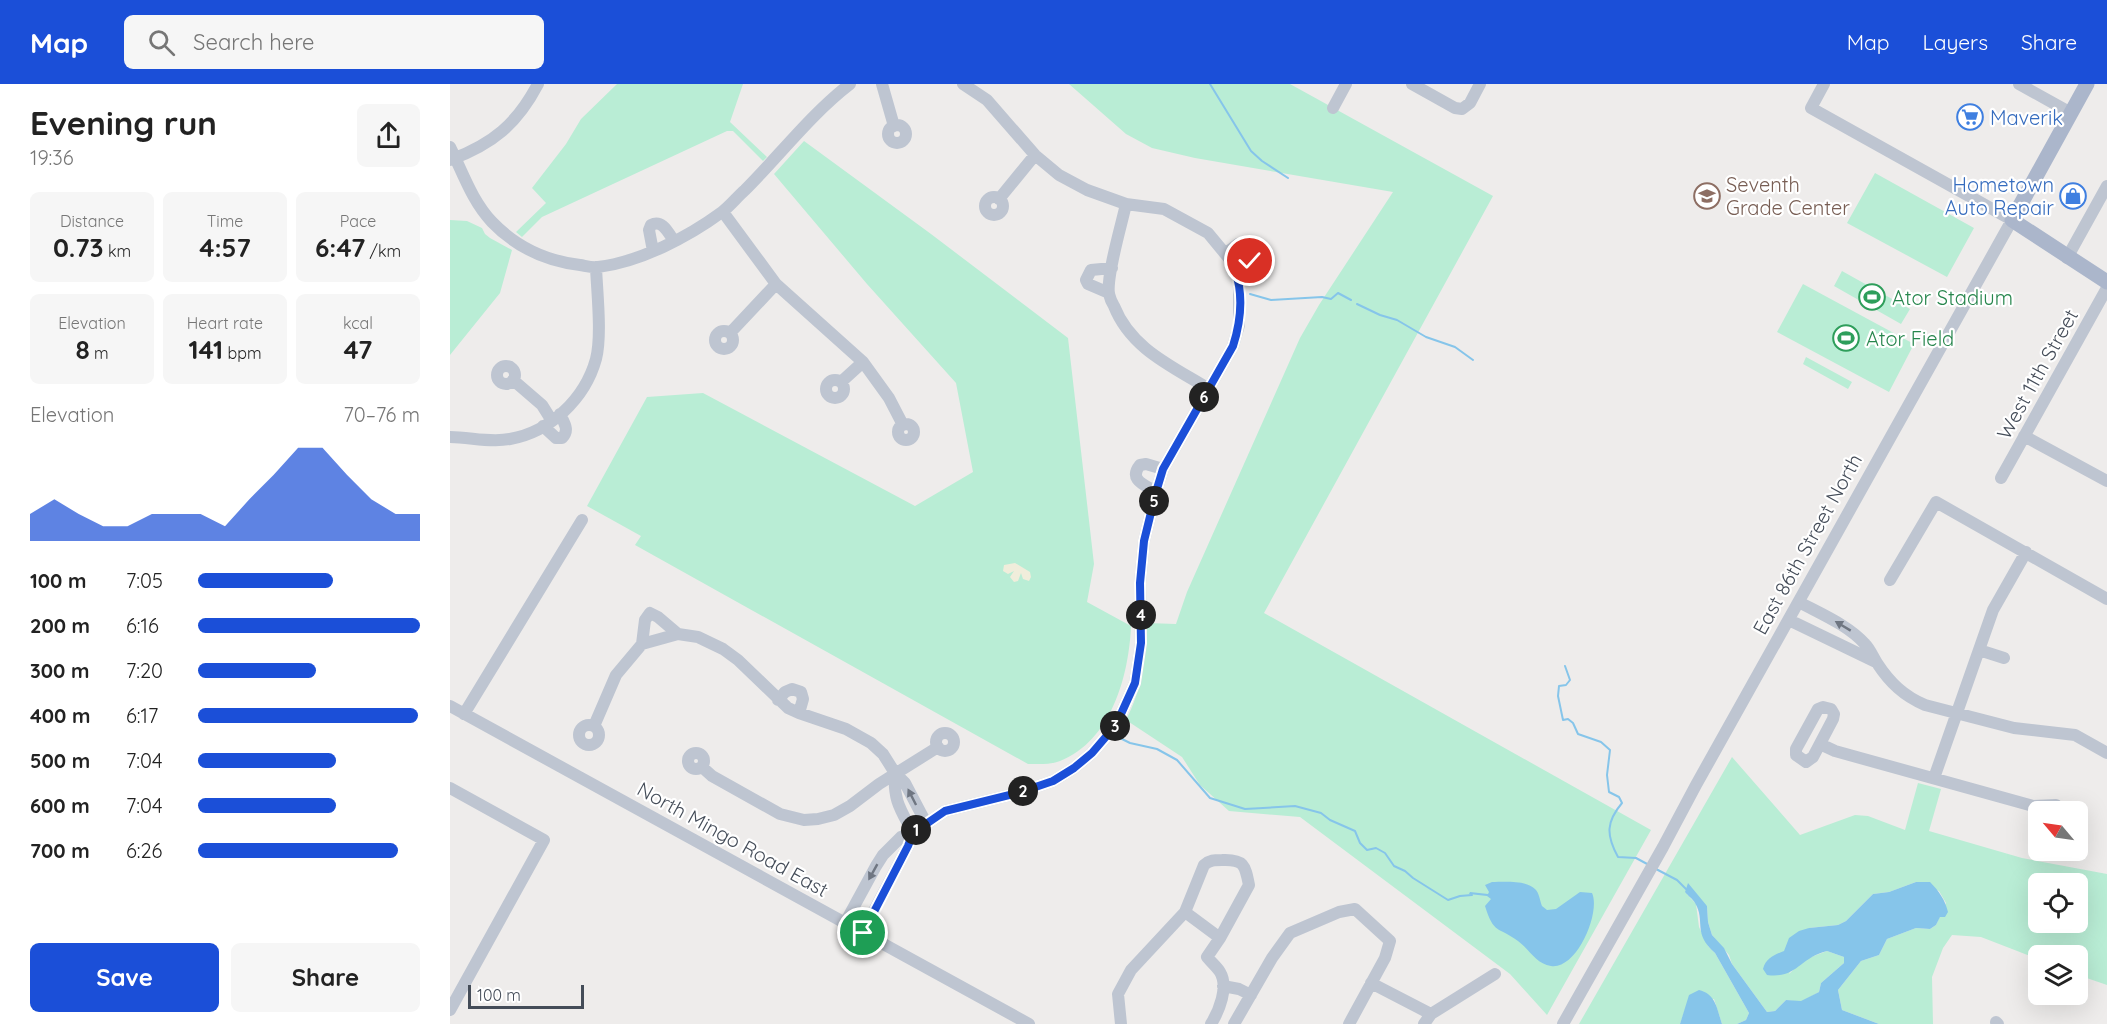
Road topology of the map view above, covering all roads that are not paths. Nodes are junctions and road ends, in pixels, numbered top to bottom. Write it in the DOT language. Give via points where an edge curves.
graph roads {
  1 [pos="538,84"];
  2 [pos="850,84"];
  3 [pos="882,84"];
  4 [pos="963,84"];
  5 [pos="1346,84"];
  6 [pos="1412,84"];
  7 [pos="1480,84"];
  8 [pos="1824,84"];
  9 [pos="2087,84"];
  10 [pos="2021,85"];
  11 [pos="1332,108"];
  12 [pos="2073,110"];
  13 [pos="894,126"];
  14 [pos="452,155"];
  15 [pos="1035,155"];
  16 [pos="2107,186"];
  17 [pos="999,199"];
  18 [pos="2104,200"];
  19 [pos="1126,204"];
  20 [pos="723,212"];
  21 [pos="2012,220"];
  22 [pos="674,241"];
  23 [pos="653,251"];
  24 [pos="1226,253"];
  25 [pos="2067,258"];
  26 [pos="596,267"];
  27 [pos="1112,268"];
  28 [pos="1235,270"];
  29 [pos="2107,282"];
  30 [pos="777,284"];
  31 [pos="2107,288"];
  32 [pos="1109,293"];
  33 [pos="730,333"];
  34 [pos="863,362"];
  35 [pos="513,380"];
  36 [pos="841,382"];
  37 [pos="1209,389"];
  38 [pos="552,421"];
  39 [pos="903,425"];
  40 [pos="2024,436"];
  41 [pos="450,437"];
  42 [pos="1163,469"];
  43 [pos="2001,478"];
  44 [pos="2107,481"];
  45 [pos="1156,492"];
  46 [pos="582,520"];
  47 [pos="2026,552"];
  48 [pos="1890,580"];
  49 [pos="2107,599"];
  50 [pos="1799,602"];
  51 [pos="1789,620"];
  52 [pos="678,634"];
  53 [pos="642,644"];
  54 [pos="1979,650"];
  55 [pos="2004,658"];
  56 [pos="1877,663"];
  57 [pos="778,700"];
  58 [pos="450,706"];
  59 [pos="799,713"];
  60 [pos="1956,713"];
  61 [pos="464,714"];
  62 [pos="594,726"];
  63 [pos="1820,744"];
  64 [pos="938,747"];
  65 [pos="2107,753"];
  66 [pos="702,767"];
  67 [pos="895,773"];
  68 [pos="1935,778"];
  69 [pos="452,793"];
  70 [pos="2028,805"];
  71 [pos="926,823"];
  72 [pos="913,833"];
  73 [pos="1185,912"];
  74 [pos="845,923"];
  75 [pos="863,933"];
  76 [pos="1220,938"];
  77 [pos="1495,975"];
  78 [pos="1371,983"];
  79 [pos="1223,986"];
  80 [pos="1251,995"];
  81 [pos="450,1010"];
  82 [pos="1428,1019"];
  83 [pos="1029,1024"];
  84 [pos="1121,1024"];
  85 [pos="1212,1024"];
  86 [pos="1234,1024"];
  87 [pos="1349,1024"];
  88 [pos="1563,1024"];
  1 -- 14 [label="street" via="516,120 494,138"];
  2 -- 20 [label="street"];
  3 -- 13 [label="street"];
  4 -- 15 [label="street" via="987,100"];
  5 -- 11 [label="street"];
  6 -- 7 [label="street" via="1462,109"];
  8 -- 21 [label="street" via="1811,108"];
  9 -- 12 [label="main road, East 86th Street North"];
  10 -- 12 [label="street"];
  12 -- 21 [label="main road, East 86th Street North"];
  14 -- 26 [label="street" via="474,199 513,240 532,253 562,263"];
  15 -- 17 [label="street"];
  15 -- 19 [label="street" via="1059,175"];
  16 -- 18 [label="street"];
  18 -- 25 [label="street"];
  19 -- 24 [label="street" via="1164,208 1208,233"];
  19 -- 27 [label="street"];
  20 -- 22 [label="street"];
  20 -- 30 [label="street"];
  21 -- 25 [label="main road"];
  21 -- 50 [label="street, East 86th Street North"];
  22 -- 23 [label="street"];
  22 -- 23 [label="street" via="656,222 649,230"];
  23 -- 26 [label="street" via="637,259"];
  24 -- 28 [label="street"];
  24 -- 28 [label="street" via="1238,244 1251,250 1250,261"];
  25 -- 29 [label="main road"];
  26 -- 38 [label="street" via="597,357 586,384 569,408"];
  27 -- 32 [label="street"];
  27 -- 32 [label="street" via="1091,270 1086,280"];
  28 -- 37 [label="street" via="1239,282 1239,325 1233,346"];
  30 -- 33 [label="street"];
  30 -- 34 [label="street"];
  31 -- 40 [label="street, West 11th Street"];
  32 -- 37 [label="street" via="1128,333 1144,350"];
  34 -- 36 [label="street"];
  34 -- 39 [label="street"];
  35 -- 38 [label="street" via="542,405"];
  37 -- 42 [label="street"];
  38 -- 41 [label="street" via="529,435 507,440"];
  40 -- 43 [label="street, West 11th Street"];
  40 -- 44 [label="street"];
  42 -- 45 [label="street"];
  42 -- 45 [label="street" via="1146,464 1136,470 1137,481"];
  45 -- 71 [label="street" via="1144,541 1141,643 1135,683 1116,725 1092,753 1053,781 945,811"];
  46 -- 61 [label="street"];
  47 -- 48 [label="street" via="1936,501"];
  47 -- 49 [label="street"];
  47 -- 54 [label="street" via="1998,599"];
  50 -- 51 [label="street, East 86th Street North"];
  56 -- 50 [label="street, one-way" via="1855,634"];
  51 -- 56 [label="street"];
  51 -- 88 [label="street, East 86th Street North"];
  52 -- 53 [label="street"];
  52 -- 53 [label="street" via="650,613 645,620"];
  52 -- 57 [label="street" via="698,637 723,649"];
  53 -- 62 [label="street" via="616,675"];
  54 -- 55 [label="street"];
  54 -- 60 [label="street"];
  56 -- 60 [label="street" via="1905,696"];
  57 -- 59 [label="street"];
  57 -- 59 [label="street" via="788,690 798,690 803,699"];
  58 -- 61 [label="street, North Mingo Road East"];
  59 -- 67 [label="street" via="861,736 883,753"];
  60 -- 65 [label="street" via="2014,729 2075,735"];
  60 -- 68 [label="street"];
  61 -- 74 [label="street, North Mingo Road East"];
  63 -- 68 [label="street"];
  64 -- 67 [label="street"];
  66 -- 67 [label="street" via="780,814 804,820 834,815"];
  71 -- 67 [label="street, one-way" via="905,783"];
  67 -- 72 [label="street" via="894,792"];
  68 -- 70 [label="street"];
  69 -- 81 [label="street" via="544,840"];
  71 -- 72 [label="street"];
  72 -- 74 [label="street, one-way" via="901,837 883,855"];
  72 -- 75 [label="street"];
  73 -- 76 [label="street"];
  73 -- 76 [label="street" via="1204,865 1210,861 1240,861 1249,885"];
  73 -- 84 [label="street" via="1131,970 1118,994"];
  74 -- 75 [label="street, North Mingo Road East"];
  75 -- 83 [label="street, North Mingo Road East"];
  76 -- 79 [label="street" via="1207,957 1220,971"];
  77 -- 82 [label="street"];
  78 -- 80 [label="street" via="1390,941 1355,909 1290,933"];
  78 -- 82 [label="street"];
  78 -- 87 [label="street"];
  79 -- 80 [label="street"];
  79 -- 85 [label="street" via="1222,1005"];
  80 -- 86 [label="street"];
}
